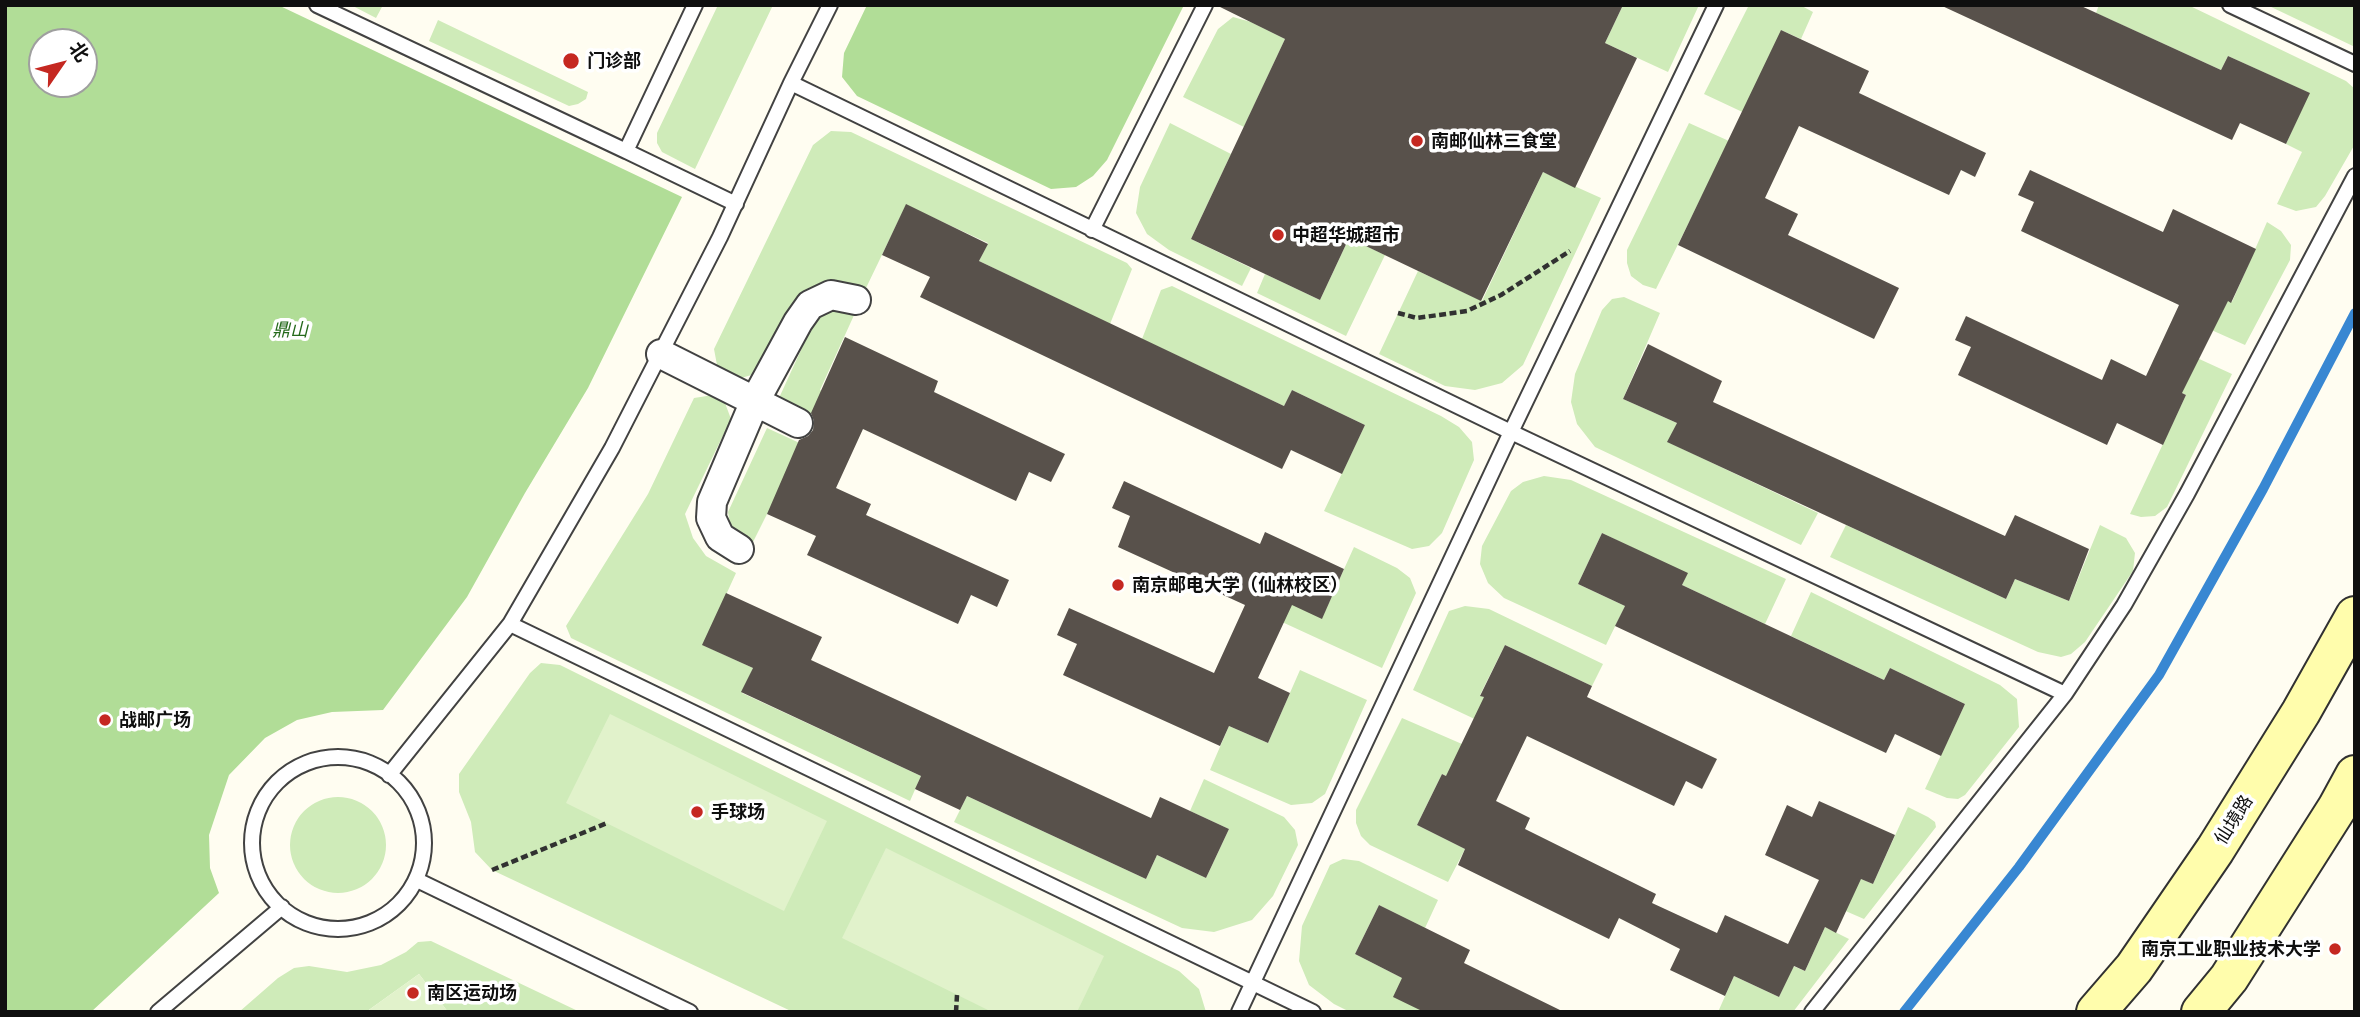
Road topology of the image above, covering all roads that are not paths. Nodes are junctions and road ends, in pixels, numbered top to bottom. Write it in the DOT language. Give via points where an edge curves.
graph roads {
  1 [pos="317,5"];
  2 [pos="695,5"];
  3 [pos="830,5"];
  4 [pos="1205,5"];
  5 [pos="1716,5"];
  6 [pos="2230,5"];
  7 [pos="2355,64"];
  8 [pos="791,83"];
  9 [pos="626,151"];
  10 [pos="2355,176"];
  11 [pos="736,204"];
  12 [pos="1092,230"];
  13 [pos="856,300"];
  14 [pos="661,354"];
  15 [pos="755,401"];
  16 [pos="798,423"];
  17 [pos="1511,432"];
  18 [pos="739,549"];
  19 [pos="2355,616"];
  20 [pos="510,624"];
  21 [pos="2065,694"];
  22 [pos="389,775"];
  23 [pos="2355,775"];
  24 [pos="417,880"];
  25 [pos="282,907"];
  26 [pos="1253,982"];
  27 [pos="158,1012"];
  28 [pos="690,1012"];
  29 [pos="1239,1012"];
  30 [pos="1313,1012"];
  31 [pos="1812,1012"];
  32 [pos="2096,1012"];
  33 [pos="2200,1012"];
  1 -- 9 [label="lane"];
  2 -- 9 [label="lane"];
  3 -- 8 [label="lane"];
  4 -- 12 [label="lane"];
  5 -- 17 [label="lane"];
  6 -- 7 [label="lane"];
  8 -- 11 [label="lane"];
  8 -- 12 [label="lane"];
  9 -- 11 [label="lane"];
  10 -- 21 [label="lane" via="2187,494 2124,605"];
  11 -- 14 [label="lane"];
  12 -- 17 [label="lane"];
  13 -- 15 [label="street" via="831,295 810,305"];
  14 -- 15 [label="street"];
  14 -- 20 [label="lane"];
  15 -- 16 [label="street"];
  15 -- 18 [label="street" via="712,502 711,518 720,537"];
  17 -- 21 [label="lane"];
  17 -- 26 [label="lane"];
  19 -- 32 [label="main road, 仙境路" via="2215,850 2134,968"];
  20 -- 22 [label="lane"];
  20 -- 26 [label="lane"];
  21 -- 31 [label="lane"];
  22 -- 24 [label="lane" via="410,793 425,836"];
  22 -- 25 [label="lane" via="374,764 330,756 288,771 259,806 251,850 267,894"];
  23 -- 33 [label="main road" via="2229,978"];
  24 -- 25 [label="lane" via="388,915 346,930 301,923"];
  24 -- 28 [label="lane"];
  25 -- 27 [label="lane"];
  26 -- 29 [label="lane"];
  26 -- 30 [label="lane"];
}
